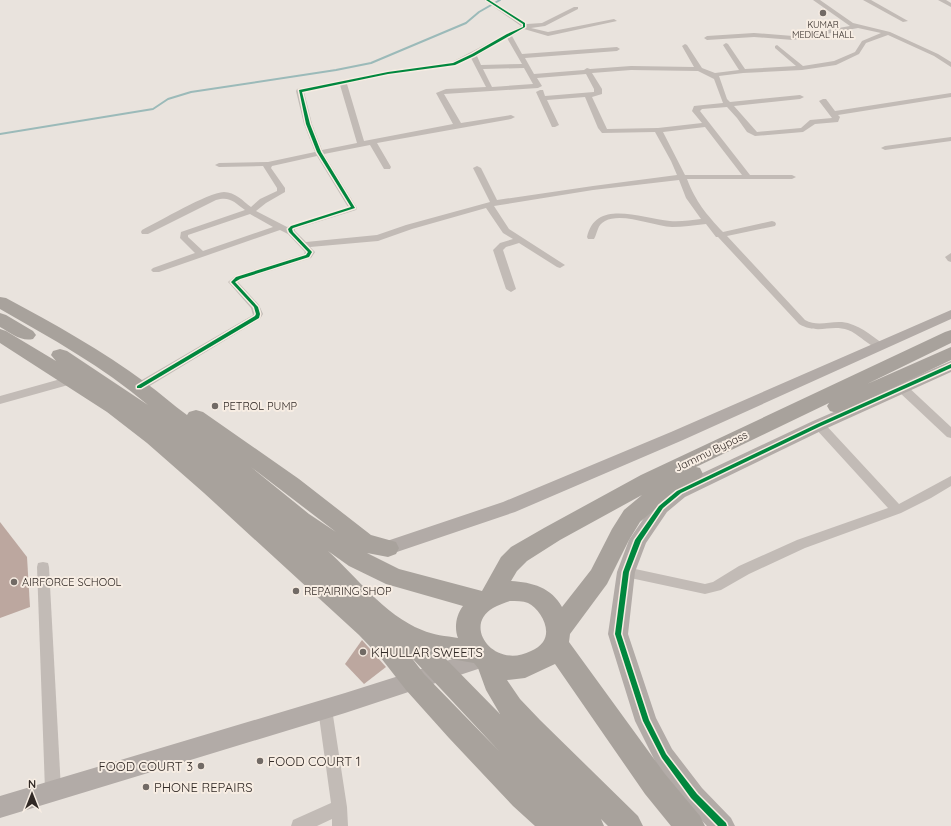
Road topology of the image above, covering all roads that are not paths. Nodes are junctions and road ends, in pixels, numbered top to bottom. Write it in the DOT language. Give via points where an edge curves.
graph roads {
  1 [pos="816,0"];
  2 [pos="867,0"];
  3 [pos="942,0"];
  4 [pos="491,3"];
  5 [pos="951,5"];
  6 [pos="576,8"];
  7 [pos="614,21"];
  8 [pos="905,21"];
  9 [pos="857,26"];
  10 [pos="525,27"];
  11 [pos="888,33"];
  12 [pos="508,35"];
  13 [pos="707,38"];
  14 [pos="726,45"];
  15 [pos="685,46"];
  16 [pos="777,47"];
  17 [pos="616,48"];
  18 [pos="473,56"];
  19 [pos="520,56"];
  20 [pos="951,64"];
  21 [pos="526,66"];
  22 [pos="479,67"];
  23 [pos="802,68"];
  24 [pos="699,69"];
  25 [pos="588,70"];
  26 [pos="743,71"];
  27 [pos="714,75"];
  28 [pos="532,76"];
  29 [pos="343,82"];
  30 [pos="538,86"];
  31 [pos="490,89"];
  32 [pos="951,95"];
  33 [pos="588,96"];
  34 [pos="800,97"];
  35 [pos="543,98"];
  36 [pos="823,101"];
  37 [pos="728,104"];
  38 [pos="834,113"];
  39 [pos="511,118"];
  40 [pos="555,125"];
  41 [pos="707,125"];
  42 [pos="455,126"];
  43 [pos="658,130"];
  44 [pos="951,139"];
  45 [pos="372,142"];
  46 [pos="361,144"];
  47 [pos="885,148"];
  48 [pos="319,152"];
  49 [pos="268,164"];
  50 [pos="219,165"];
  51 [pos="387,166"];
  52 [pos="477,168"];
  53 [pos="682,177"];
  54 [pos="792,177"];
  55 [pos="748,178"];
  56 [pos="492,203"];
  57 [pos="251,211"];
  58 [pos="707,221"];
  59 [pos="772,224"];
  60 [pos="281,227"];
  61 [pos="145,232"];
  62 [pos="291,232"];
  63 [pos="720,235"];
  64 [pos="592,237"];
  65 [pos="519,240"];
  66 [pos="303,245"];
  67 [pos="201,254"];
  68 [pos="560,264"];
  69 [pos="156,270"];
  70 [pos="511,289"];
  71 [pos="0,290"];
  72 [pos="0,302"];
  73 [pos="951,314"];
  74 [pos="0,319"];
  75 [pos="0,335"];
  76 [pos="951,336"];
  77 [pos="878,346"];
  78 [pos="951,353"];
  79 [pos="951,366"];
  80 [pos="82,377"];
  81 [pos="144,383"];
  82 [pos="902,388"];
  83 [pos="104,392"];
  84 [pos="0,400"];
  85 [pos="164,416"];
  86 [pos="819,425"];
  87 [pos="951,434"];
  88 [pos="219,462"];
  89 [pos="951,480"];
  90 [pos="897,510"];
  91 [pos="388,548"];
  92 [pos="43,567"];
  93 [pos="626,572"];
  94 [pos="488,597"];
  95 [pos="406,635"];
  96 [pos="557,637"];
  97 [pos="484,657"];
  98 [pos="442,672"];
  99 [pos="415,682"];
  100 [pos="326,709"];
  101 [pos="53,790"];
  102 [pos="0,807"];
  103 [pos="339,807"];
  104 [pos="299,826"];
  105 [pos="340,826"];
  106 [pos="556,826"];
  107 [pos="589,826"];
  108 [pos="628,826"];
  109 [pos="690,826"];
  110 [pos="723,826"];
  1 -- 9 [label="street"];
  2 -- 8 [label="street"];
  3 -- 5 [label="street"];
  4 -- 10 [label="street"];
  6 -- 10 [label="street" via="543,25"];
  7 -- 10 [label="street" via="548,34"];
  9 -- 11 [label="street"];
  9 -- 13 [label="street" via="798,37 754,35"];
  10 -- 12 [label="street"];
  11 -- 20 [label="street"];
  11 -- 23 [label="street" via="864,42 857,53 842,61"];
  12 -- 18 [label="street"];
  12 -- 19 [label="street"];
  14 -- 26 [label="street"];
  15 -- 24 [label="street"];
  16 -- 23 [label="street"];
  17 -- 19 [label="street"];
  18 -- 22 [label="street"];
  18 -- 29 [label="street" via="448,65"];
  19 -- 21 [label="street"];
  21 -- 22 [label="street"];
  21 -- 28 [label="street"];
  22 -- 31 [label="street"];
  23 -- 26 [label="street"];
  24 -- 25 [label="street" via="651,67"];
  24 -- 27 [label="street"];
  25 -- 28 [label="street"];
  25 -- 33 [label="street" via="599,92"];
  26 -- 27 [label="street"];
  27 -- 37 [label="street"];
  28 -- 30 [label="street"];
  29 -- 46 [label="street"];
  29 -- 48 [label="street" via="300,91 308,124"];
  30 -- 31 [label="street"];
  30 -- 35 [label="street"];
  31 -- 42 [label="street" via="440,93 458,124"];
  32 -- 38 [label="street"];
  33 -- 35 [label="street"];
  33 -- 43 [label="street" via="605,131"];
  34 -- 37 [label="street"];
  35 -- 40 [label="street"];
  36 -- 38 [label="street"];
  37 -- 38 [label="street" via="753,134 759,135 803,130 813,122 835,120"];
  37 -- 41 [label="street" via="697,108"];
  39 -- 42 [label="street"];
  41 -- 43 [label="street"];
  41 -- 55 [label="street"];
  42 -- 45 [label="street"];
  43 -- 53 [label="street"];
  44 -- 47 [label="street"];
  45 -- 46 [label="street"];
  45 -- 51 [label="street"];
  46 -- 48 [label="street"];
  48 -- 49 [label="street"];
  48 -- 62 [label="street" via="353,208 295,225 290,229"];
  49 -- 50 [label="street"];
  49 -- 57 [label="street" via="267,168 282,192 263,201"];
  52 -- 56 [label="street"];
  53 -- 55 [label="street"];
  53 -- 56 [label="street"];
  53 -- 58 [label="street" via="690,198"];
  54 -- 55 [label="street"];
  56 -- 65 [label="street" via="490,208 502,227"];
  56 -- 66 [label="street" via="378,238"];
  57 -- 60 [label="street"];
  57 -- 61 [label="street" via="231,196 224,194"];
  57 -- 67 [label="street" via="184,234 184,238"];
  58 -- 63 [label="street"];
  58 -- 64 [label="street" via="671,225 631,216 610,217 598,222"];
  59 -- 63 [label="street"];
  60 -- 62 [label="street"];
  60 -- 67 [label="street"];
  62 -- 66 [label="street"];
  63 -- 77 [label="street" via="807,326 846,326 861,332"];
  65 -- 68 [label="street"];
  65 -- 70 [label="street" via="503,245 498,250"];
  66 -- 81 [label="street" via="310,252 308,256 234,280 235,285 258,311 257,317"];
  67 -- 69 [label="street"];
  71 -- 81 [label="highway" via="76,332"];
  72 -- 81 [label="highway"];
  73 -- 77 [label="street"];
  74 -- 80 [label="highway"];
  75 -- 80 [label="highway"];
  76 -- 94 [label="highway, Jammu Bypass" via="649,481 552,534 519,554 509,564"];
  77 -- 91 [label="street" via="677,436 509,507"];
  78 -- 96 [label="highway, Jammu Bypass" via="704,468 661,491 632,516 599,576"];
  79 -- 82 [label="street"];
  80 -- 83 [label="highway"];
  80 -- 84 [label="street"];
  81 -- 85 [label="highway"];
  81 -- 88 [label="highway" via="177,403"];
  82 -- 86 [label="street"];
  82 -- 87 [label="street"];
  83 -- 85 [label="highway"];
  83 -- 88 [label="highway" via="114,407 154,438"];
  85 -- 88 [label="highway"];
  86 -- 90 [label="street"];
  86 -- 93 [label="street" via="679,492 661,507 638,540"];
  88 -- 91 [label="highway" via="291,485 363,541 373,546"];
  88 -- 94 [label="highway" via="368,565 394,577"];
  88 -- 95 [label="highway" via="384,619"];
  88 -- 99 [label="highway" via="390,650"];
  89 -- 90 [label="street" via="927,496"];
  90 -- 93 [label="street" via="801,544 705,589"];
  92 -- 101 [label="street"];
  93 -- 110 [label="street" via="618,634 646,721 664,756 694,796"];
  94 -- 96 [label="highway" via="508,590 537,597 549,606 556,618"];
  94 -- 97 [label="highway" via="475,606 468,628 469,639"];
  95 -- 97 [label="highway"];
  95 -- 98 [label="highway"];
  96 -- 97 [label="highway" via="548,655 535,664 520,668 504,667"];
  96 -- 109 [label="highway" via="655,784"];
  97 -- 98 [label="street"];
  97 -- 108 [label="highway" via="501,694 511,708"];
  98 -- 99 [label="street"];
  98 -- 107 [label="highway"];
  99 -- 100 [label="street"];
  99 -- 106 [label="highway" via="523,796"];
  100 -- 101 [label="street"];
  100 -- 103 [label="street"];
  101 -- 102 [label="street"];
  103 -- 104 [label="street"];
  103 -- 105 [label="street"];
}
